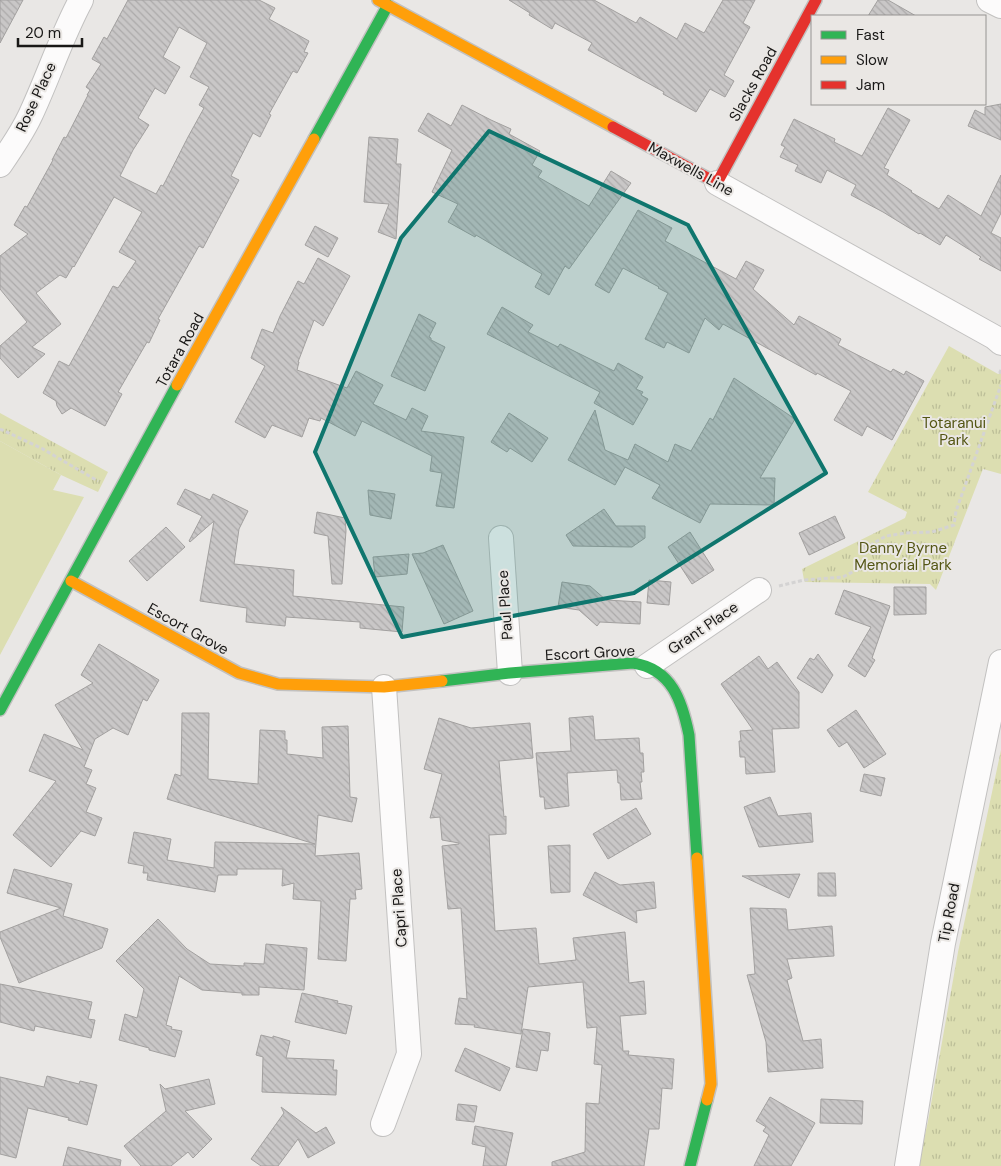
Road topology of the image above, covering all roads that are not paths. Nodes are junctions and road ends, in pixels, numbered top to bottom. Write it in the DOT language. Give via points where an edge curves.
graph roads {
  1 [pos="81,0"];
  2 [pos="816,0"];
  3 [pos="989,0"];
  4 [pos="383,2"];
  5 [pos="1001,6"];
  6 [pos="0,165"];
  7 [pos="716,183"];
  8 [pos="1001,343"];
  9 [pos="501,538"];
  10 [pos="71,581"];
  11 [pos="759,590"];
  12 [pos="1001,662"];
  13 [pos="647,666"];
  14 [pos="510,673"];
  15 [pos="384,687"];
  16 [pos="0,710"];
  17 [pos="384,1124"];
  18 [pos="690,1166"];
  19 [pos="907,1166"];
  1 -- 6 [label="street, Rose Place" via="30,117"];
  2 -- 7 [label="street, Slacks Road"];
  3 -- 5 [label="street"];
  4 -- 7 [label="street, Maxwells Line"];
  4 -- 10 [label="street, Totara Road"];
  7 -- 8 [label="street, Maxwells Line"];
  9 -- 14 [label="street, Paul Place"];
  10 -- 15 [label="street, Escort Grove" via="239,674 278,684"];
  10 -- 16 [label="street, Totara Road"];
  11 -- 13 [label="street, Grant Place"];
  12 -- 19 [label="street, Tip Road" via="943,944"];
  13 -- 14 [label="street, Escort Grove" via="633,663"];
  13 -- 18 [label="street, Escort Grove" via="662,674 675,691 689,735 711,1084"];
  14 -- 15 [label="street, Escort Grove"];
  15 -- 17 [label="street, Capri Place" via="409,1054"];
}
